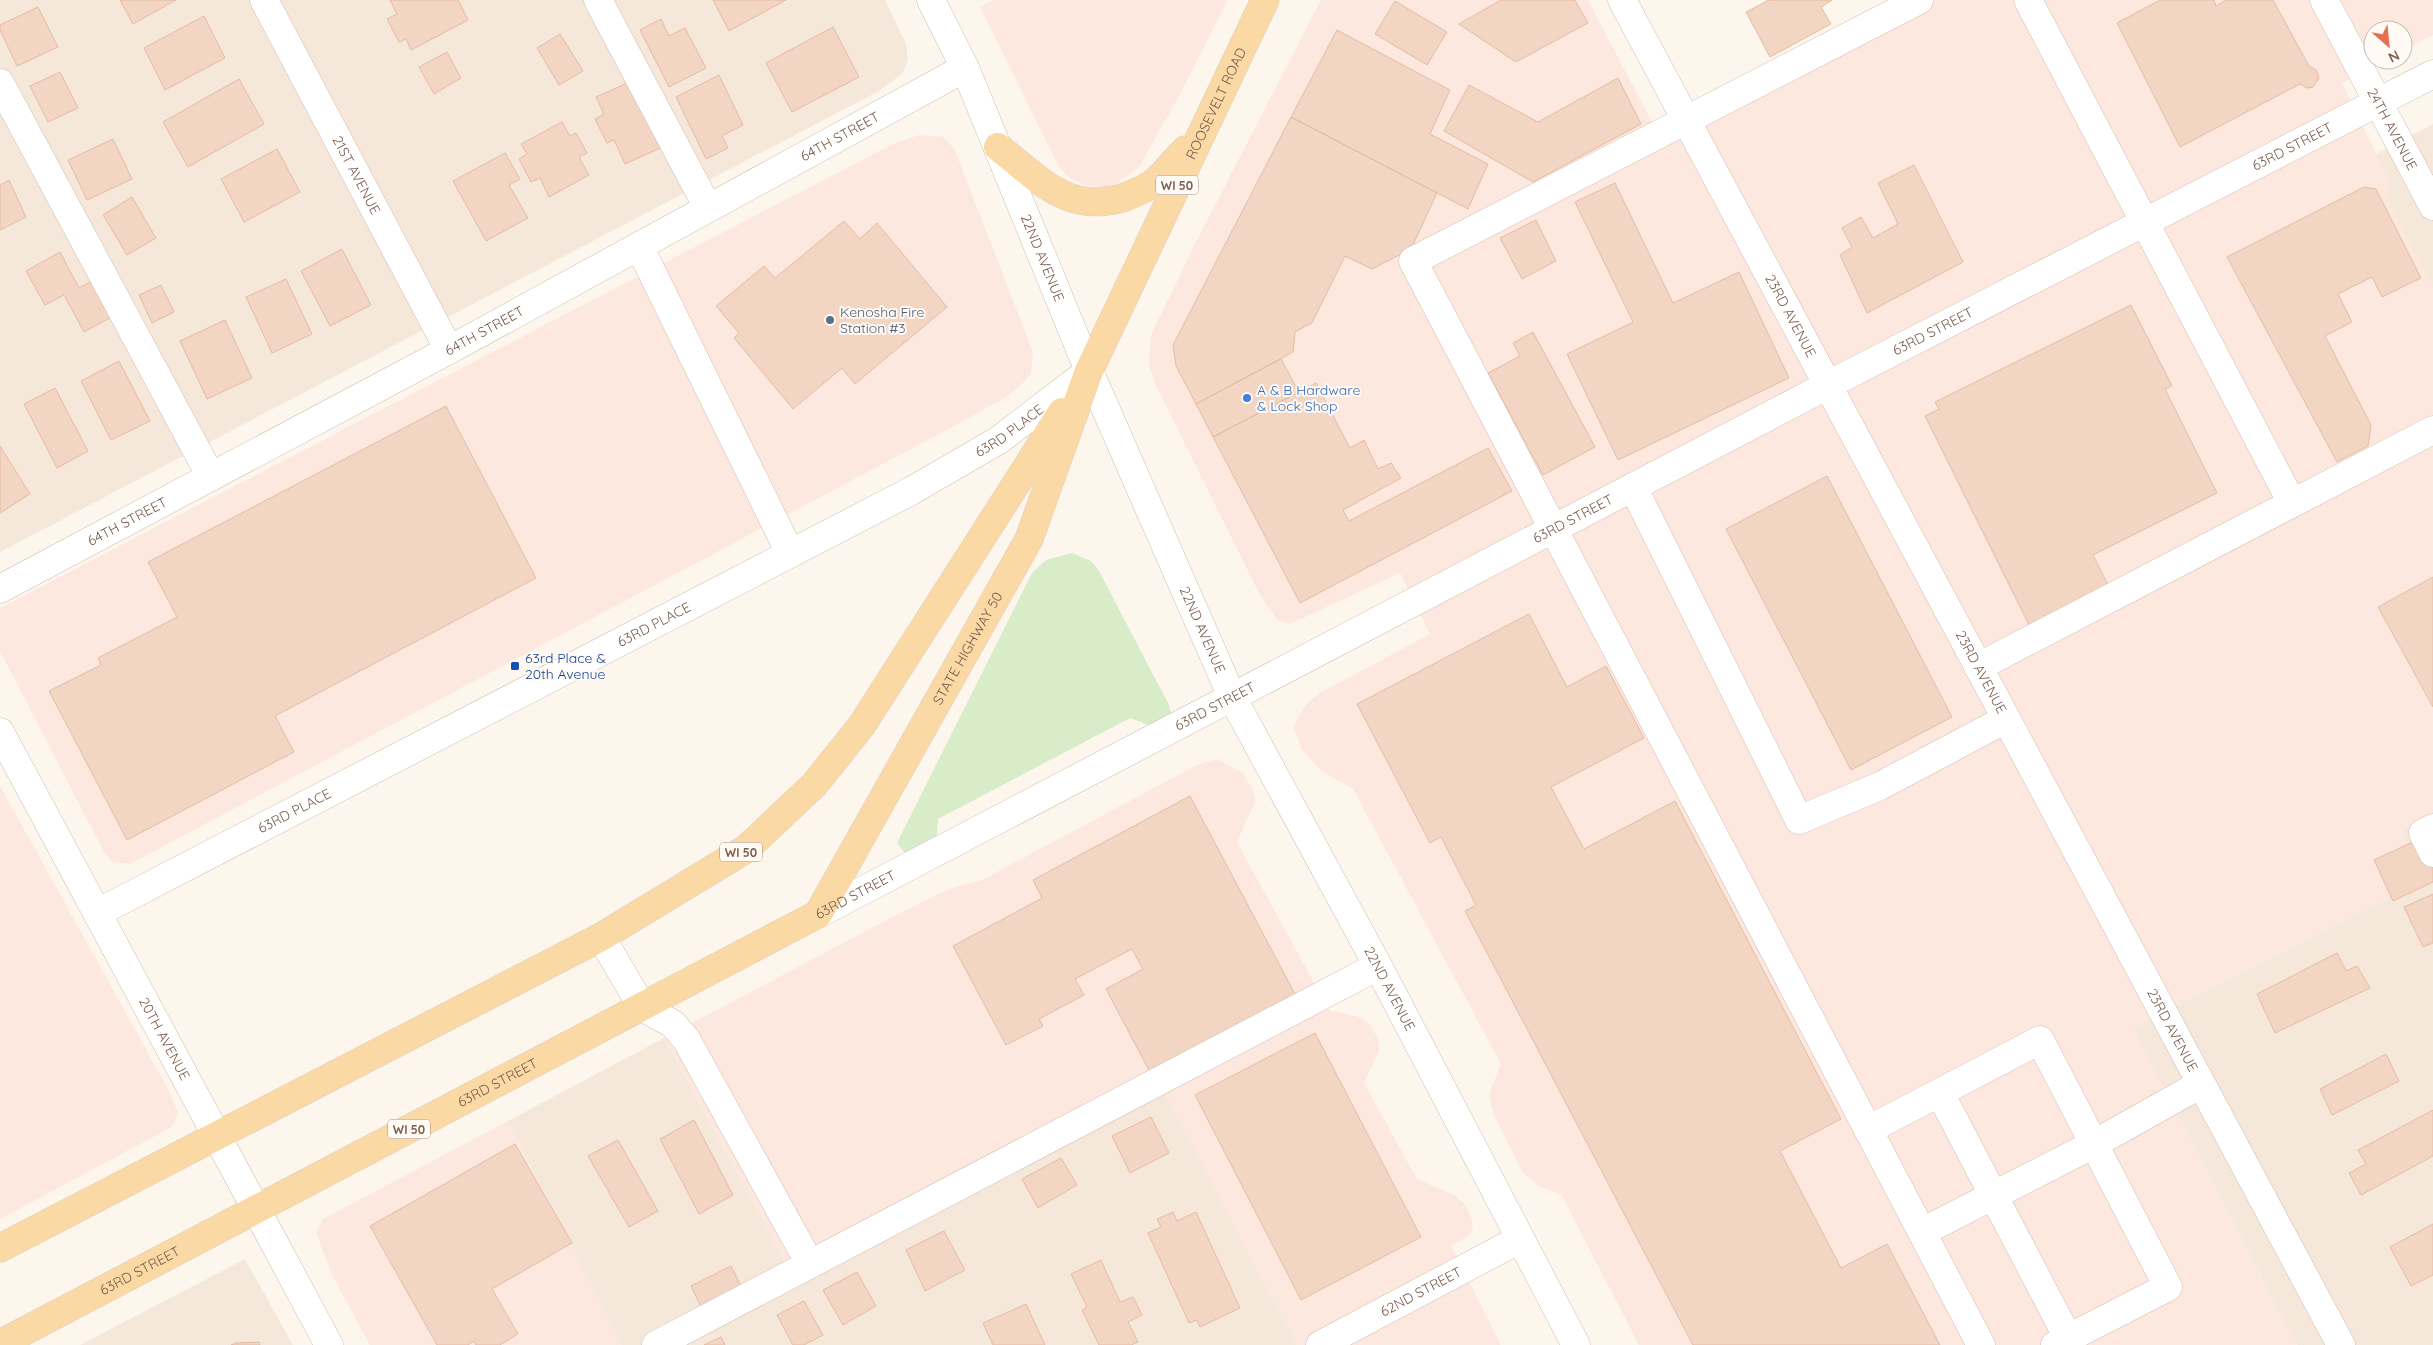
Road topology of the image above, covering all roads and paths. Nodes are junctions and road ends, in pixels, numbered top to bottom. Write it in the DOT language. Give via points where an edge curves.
graph roads {
  1 [pos="264,0"];
  2 [pos="598,0"];
  3 [pos="931,0"];
  4 [pos="1264,0"];
  5 [pos="1622,0"];
  6 [pos="1920,0"];
  7 [pos="2028,0"];
  8 [pos="2324,0"];
  9 [pos="965,68"];
  10 [pos="2433,74"];
  11 [pos="0,83"];
  12 [pos="2378,102"];
  13 [pos="1687,120"];
  14 [pos="1201,133"];
  15 [pos="998,147"];
  16 [pos="2433,206"];
  17 [pos="708,208"];
  18 [pos="2145,222"];
  19 [pos="639,246"];
  20 [pos="449,350"];
  21 [pos="1089,371"];
  22 [pos="1828,386"];
  23 [pos="2433,430"];
  24 [pos="211,476"];
  25 [pos="1633,487"];
  26 [pos="2292,503"];
  27 [pos="1553,529"];
  28 [pos="790,553"];
  29 [pos="0,589"];
  30 [pos="1978,667"];
  31 [pos="1232,697"];
  32 [pos="2006,719"];
  33 [pos="3,742"];
  34 [pos="2433,828"];
  35 [pos="2433,853"];
  36 [pos="99,912"];
  37 [pos="818,914"];
  38 [pos="601,937"];
  39 [pos="1378,966"];
  40 [pos="642,1007"];
  41 [pos="2201,1084"];
  42 [pos="1940,1092"];
  43 [pos="1868,1130"];
  44 [pos="216,1136"];
  45 [pos="2094,1144"];
  46 [pos="1994,1195"];
  47 [pos="258,1208"];
  48 [pos="1922,1232"];
  49 [pos="1520,1239"];
  50 [pos="0,1248"];
  51 [pos="810,1264"];
  52 [pos="2062,1342"];
  53 [pos="0,1344"];
  54 [pos="330,1345"];
  55 [pos="656,1345"];
  56 [pos="1320,1345"];
  57 [pos="1576,1345"];
  58 [pos="1981,1345"];
  59 [pos="2341,1345"];
  1 -- 20 [label="street, 21ST AVENUE"];
  2 -- 17 [label="street"];
  3 -- 9 [label="street, 22ND AVENUE"];
  4 -- 14 [label="main road, ROOSEVELT ROAD / WI 50"];
  5 -- 13 [label="street, 23RD AVENUE"];
  6 -- 13 [label="street"];
  7 -- 18 [label="street"];
  8 -- 12 [label="street, 24TH AVENUE"];
  9 -- 15 [label="street, 22ND AVENUE"];
  9 -- 17 [label="street, 64TH STREET"];
  10 -- 12 [label="street, 63RD STREET"];
  11 -- 24 [label="street"];
  12 -- 16 [label="street, 24TH AVENUE"];
  12 -- 18 [label="street, 63RD STREET"];
  13 -- 22 [label="street, 23RD AVENUE"];
  13 -- 27 [label="street" via="1413,261"];
  14 -- 15 [label="main road" via="1156,181 1132,194 1104,203 1077,201 1058,193"];
  14 -- 21 [label="main road, ROOSEVELT ROAD / WI 50"];
  15 -- 21 [label="street, 22ND AVENUE"];
  17 -- 19 [label="street, 64TH STREET"];
  18 -- 22 [label="street, 63RD STREET"];
  18 -- 26 [label="street"];
  19 -- 20 [label="street, 64TH STREET"];
  19 -- 28 [label="street"];
  20 -- 24 [label="street, 64TH STREET"];
  21 -- 28 [label="street, 63RD PLACE" via="999,440 911,491"];
  21 -- 31 [label="street, 22ND AVENUE"];
  21 -- 37 [label="main road, STATE HIGHWAY 50 / WI 50" via="1029,539"];
  21 -- 38 [label="main road, WI 50" via="862,724 814,785 746,849"];
  22 -- 25 [label="street, 63RD STREET"];
  22 -- 30 [label="street, 23RD AVENUE"];
  23 -- 26 [label="street"];
  24 -- 29 [label="street, 64TH STREET"];
  25 -- 27 [label="street, 63RD STREET"];
  25 -- 32 [label="street" via="1799,820 1880,786"];
  26 -- 30 [label="street"];
  27 -- 31 [label="street, 63RD STREET"];
  27 -- 43 [label="street"];
  28 -- 36 [label="street, 63RD PLACE"];
  30 -- 32 [label="street, 23RD AVENUE"];
  31 -- 37 [label="street, 63RD STREET"];
  31 -- 39 [label="street, 22ND AVENUE"];
  32 -- 41 [label="street, 23RD AVENUE"];
  33 -- 36 [label="street, 20TH AVENUE"];
  34 -- 35 [label="street" via="2423,833"];
  36 -- 44 [label="street, 20TH AVENUE"];
  37 -- 40 [label="main road, 63RD STREET / WI 50"];
  38 -- 40 [label="street"];
  38 -- 44 [label="main road, WI 50"];
  39 -- 49 [label="street, 22ND AVENUE"];
  39 -- 51 [label="street"];
  40 -- 47 [label="main road, 63RD STREET / WI 50"];
  40 -- 51 [label="street" via="673,1024 686,1039"];
  41 -- 45 [label="street"];
  41 -- 59 [label="street, 23RD AVENUE"];
  42 -- 43 [label="street"];
  42 -- 45 [label="street" via="2040,1040"];
  42 -- 46 [label="street"];
  43 -- 48 [label="street"];
  44 -- 47 [label="street, 20TH AVENUE"];
  44 -- 50 [label="main road, WI 50"];
  45 -- 46 [label="street"];
  45 -- 52 [label="street" via="2168,1287"];
  46 -- 48 [label="street"];
  46 -- 52 [label="street"];
  47 -- 53 [label="main road, 63RD STREET / WI 50"];
  47 -- 54 [label="street, 20TH AVENUE"];
  48 -- 58 [label="street"];
  49 -- 56 [label="street, 62ND STREET"];
  49 -- 57 [label="street, 22ND AVENUE"];
  51 -- 55 [label="street"];
}
